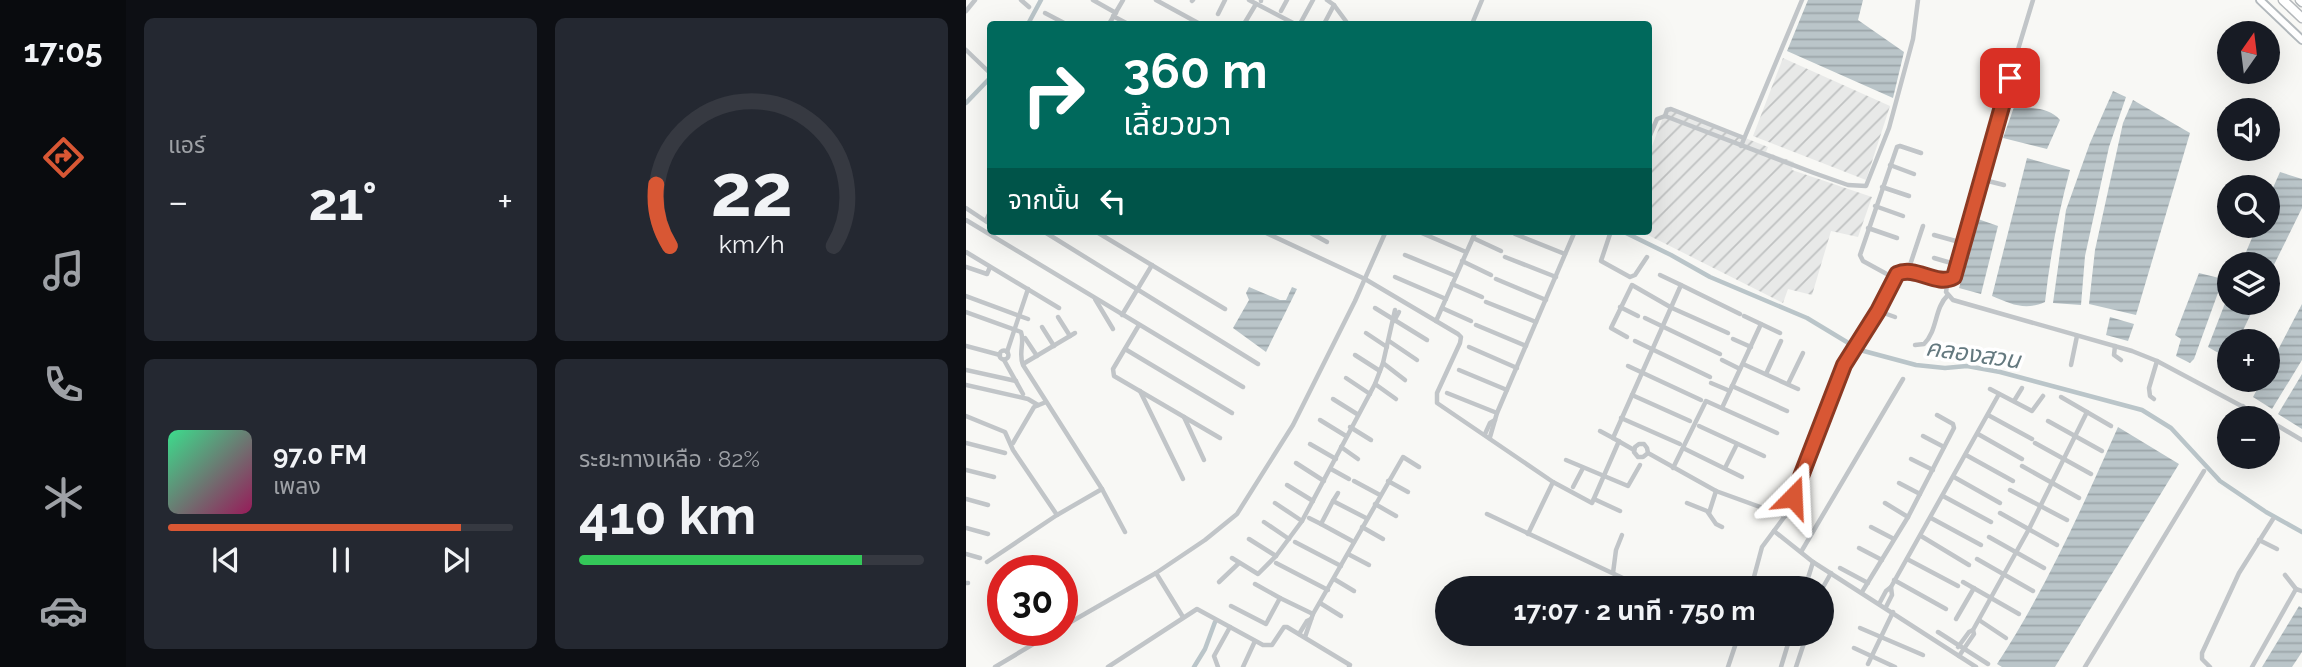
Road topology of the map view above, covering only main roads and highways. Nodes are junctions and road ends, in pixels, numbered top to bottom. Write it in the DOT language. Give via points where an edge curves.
graph roads {
  1 [pos="2260,0"];
  2 [pos="2286,0"];
  3 [pos="2302,16"];
  4 [pos="2302,40"];
  1 -- 4 [label="main road"];
  2 -- 3 [label="highway"];
}
